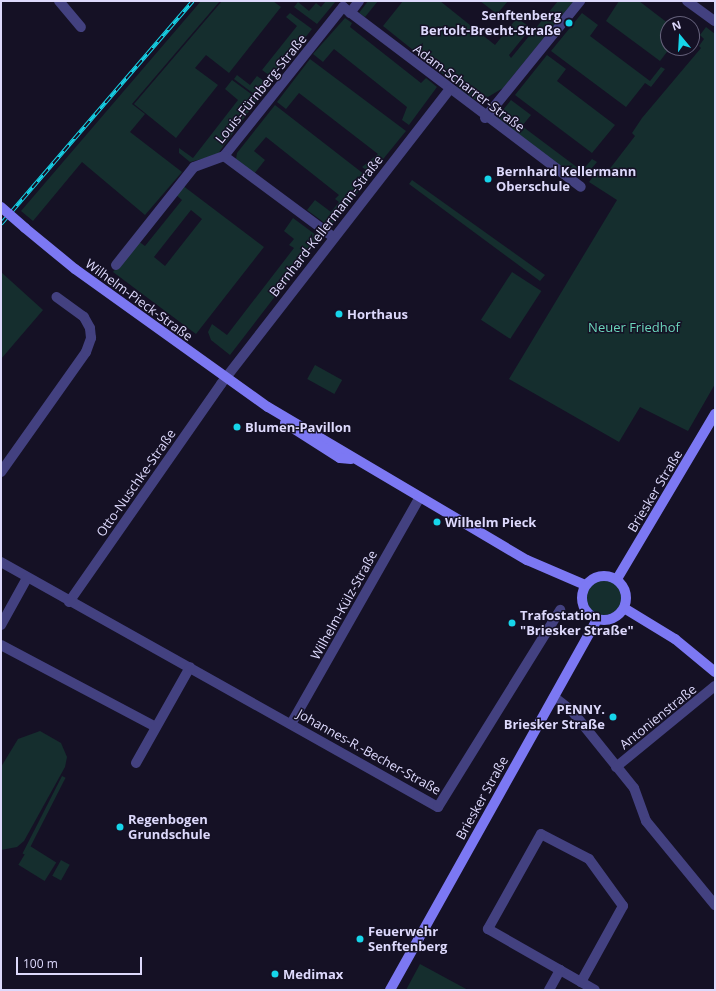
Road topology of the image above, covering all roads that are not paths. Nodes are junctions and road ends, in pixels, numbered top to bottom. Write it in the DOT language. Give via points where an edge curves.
graph roads {
  1 [pos="59,1"];
  2 [pos="359,1"];
  3 [pos="580,1"];
  4 [pos="687,1"];
  5 [pos="346,10"];
  6 [pos="715,21"];
  7 [pos="81,27"];
  8 [pos="449,90"];
  9 [pos="486,118"];
  10 [pos="224,156"];
  11 [pos="581,187"];
  12 [pos="1,207"];
  13 [pos="333,237"];
  14 [pos="116,265"];
  15 [pos="56,297"];
  16 [pos="225,378"];
  17 [pos="715,414"];
  18 [pos="1,472"];
  19 [pos="419,499"];
  20 [pos="1,562"];
  21 [pos="27,578"];
  22 [pos="618,579"];
  23 [pos="586,585"];
  24 [pos="69,602"];
  25 [pos="624,608"];
  26 [pos="560,610"];
  27 [pos="597,619"];
  28 [pos="1,625"];
  29 [pos="1,645"];
  30 [pos="190,667"];
  31 [pos="715,672"];
  32 [pos="715,686"];
  33 [pos="554,697"];
  34 [pos="291,724"];
  35 [pos="156,728"];
  36 [pos="136,763"];
  37 [pos="616,767"];
  38 [pos="715,905"];
  39 [pos="560,970"];
  40 [pos="581,982"];
  41 [pos="390,990"];
  42 [pos="549,990"];
  43 [pos="595,990"];
  1 -- 7 [label="street"];
  2 -- 5 [label="street, Louis-Fürnberg-Straße"];
  3 -- 9 [label="street"];
  4 -- 6 [label="street"];
  5 -- 8 [label="street, Adam-Scharrer-Straße"];
  5 -- 10 [label="street, Louis-Fürnberg-Straße"];
  8 -- 9 [label="street, Adam-Scharrer-Straße"];
  8 -- 13 [label="street, Bernhard-Kellermann-Straße"];
  9 -- 11 [label="street, Adam-Scharrer-Straße"];
  10 -- 13 [label="street, Louis-Fürnberg-Straße"];
  10 -- 14 [label="street" via="194,167"];
  12 -- 16 [label="main road, Wilhelm-Pieck-Straße, bridge" via="75,269"];
  13 -- 16 [label="street, Bernhard-Kellermann-Straße"];
  15 -- 18 [label="street" via="84,317 90,328 91,338 86,352"];
  16 -- 19 [label="main road, Wilhelm-Pieck-Straße" via="268,407 344,451 351,459"];
  16 -- 24 [label="street, Otto-Nuschke-Straße"];
  17 -- 22 [label="main road, Briesker Straße"];
  19 -- 23 [label="main road, Wilhelm-Pieck-Straße" via="527,560"];
  19 -- 34 [label="street, Wilhelm-Külz-Straße"];
  20 -- 21 [label="street, Johannes-R.-Becher-Straße"];
  21 -- 24 [label="street, Johannes-R.-Becher-Straße"];
  21 -- 28 [label="street"];
  22 -- 23 [label="main road" via="602,576"];
  22 -- 25 [label="main road" via="626,593"];
  23 -- 27 [label="main road" via="584,606"];
  24 -- 30 [label="street, Johannes-R.-Becher-Straße"];
  25 -- 27 [label="main road" via="614,618"];
  25 -- 31 [label="main road" via="675,638"];
  26 -- 34 [label="street, Johannes-R.-Becher-Straße" via="438,808"];
  27 -- 33 [label="main road, Briesker Straße"];
  29 -- 35 [label="street"];
  30 -- 34 [label="street, Johannes-R.-Becher-Straße"];
  30 -- 35 [label="street"];
  32 -- 37 [label="street, Antonienstraße"];
  33 -- 37 [label="street" via="572,711"];
  33 -- 41 [label="main road, Briesker Straße"];
  35 -- 36 [label="street"];
  37 -- 38 [label="street" via="634,788 646,820"];
  39 -- 40 [label="street"];
  39 -- 40 [label="street" via="488,928 541,834 590,859 623,906"];
  39 -- 42 [label="street"];
  40 -- 43 [label="street"];
}
